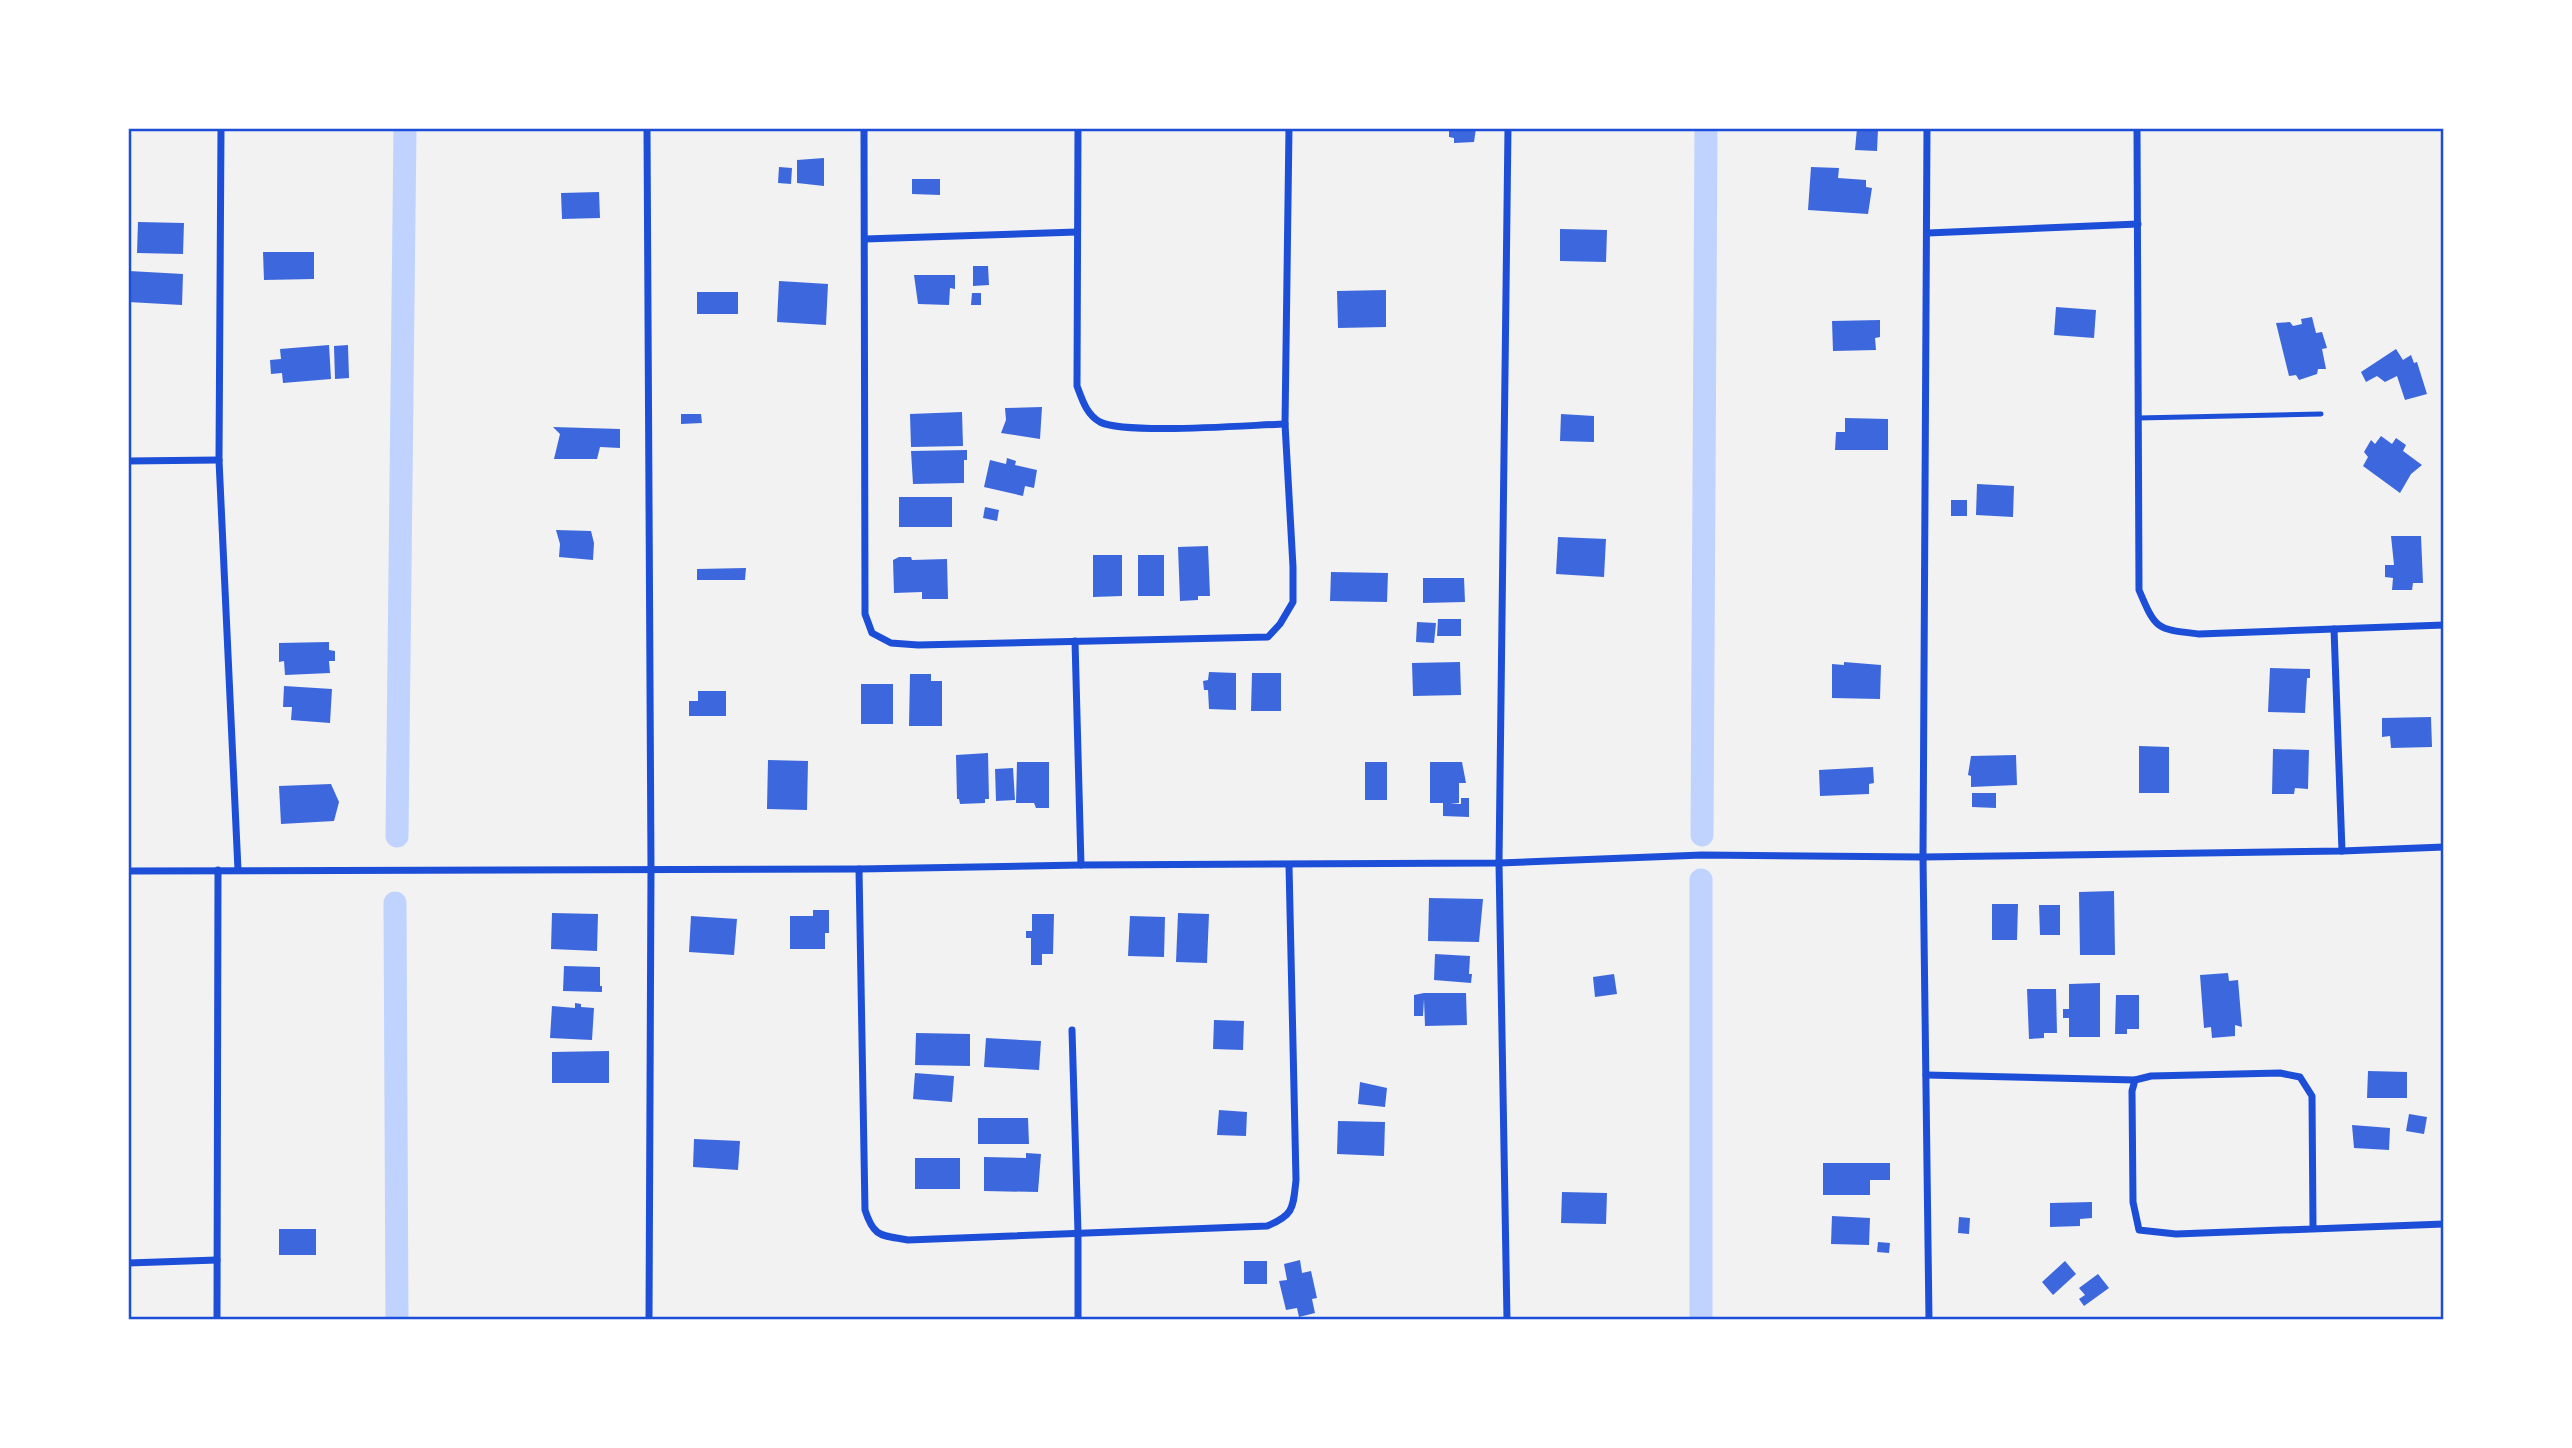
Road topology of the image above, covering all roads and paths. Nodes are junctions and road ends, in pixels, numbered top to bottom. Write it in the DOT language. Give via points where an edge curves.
graph roads {
  1 [pos="222,128"];
  2 [pos="647,128"];
  3 [pos="864,128"];
  4 [pos="1078,128"];
  5 [pos="1289,128"];
  6 [pos="1508,128"];
  7 [pos="1927,128"];
  8 [pos="2137,128"];
  9 [pos="2138,224"];
  10 [pos="1077,233"];
  11 [pos="1928,233"];
  12 [pos="864,239"];
  13 [pos="2321,414"];
  14 [pos="2138,418"];
  15 [pos="1285,424"];
  16 [pos="219,460"];
  17 [pos="128,461"];
  18 [pos="2444,625"];
  19 [pos="2334,629"];
  20 [pos="1074,641"];
  21 [pos="2444,847"];
  22 [pos="2343,851"];
  23 [pos="1923,857"];
  24 [pos="1499,863"];
  25 [pos="1081,865"];
  26 [pos="1289,865"];
  27 [pos="652,869"];
  28 [pos="859,869"];
  29 [pos="218,870"];
  30 [pos="238,870"];
  31 [pos="128,872"];
  32 [pos="1072,1030"];
  33 [pos="1926,1075"];
  34 [pos="2135,1080"];
  35 [pos="2444,1224"];
  36 [pos="2313,1227"];
  37 [pos="1079,1233"];
  38 [pos="217,1260"];
  39 [pos="128,1263"];
  40 [pos="217,1320"];
  41 [pos="649,1320"];
  42 [pos="1078,1320"];
  43 [pos="1507,1320"];
  44 [pos="1929,1320"];
  1 -- 16 [label="street"];
  2 -- 27 [label="street"];
  3 -- 12 [label="street"];
  4 -- 10 [label="street"];
  5 -- 15 [label="street"];
  6 -- 24 [label="street"];
  7 -- 11 [label="street"];
  8 -- 9 [label="street"];
  9 -- 11 [label="street"];
  9 -- 14 [label="street"];
  10 -- 12 [label="street"];
  10 -- 15 [label="street" via="1077,386 1085,408 1099,422 1149,428"];
  11 -- 23 [label="street"];
  12 -- 20 [label="street" via="865,614 872,633 891,643 919,645"];
  13 -- 14 [label="lane"];
  14 -- 19 [label="street" via="2139,590 2150,616 2165,630 2199,634"];
  15 -- 20 [label="street" via="1293,602 1268,637"];
  16 -- 17 [label="street"];
  16 -- 30 [label="street"];
  18 -- 19 [label="street"];
  19 -- 22 [label="street"];
  20 -- 25 [label="street"];
  21 -- 22 [label="street"];
  22 -- 23 [label="street"];
  23 -- 24 [label="street" via="1702,855"];
  23 -- 33 [label="street"];
  24 -- 26 [label="street"];
  24 -- 43 [label="street"];
  25 -- 26 [label="street"];
  25 -- 28 [label="street"];
  26 -- 37 [label="street" via="1293,1207 1286,1218 1267,1226"];
  27 -- 28 [label="street"];
  27 -- 30 [label="street"];
  27 -- 41 [label="street"];
  28 -- 37 [label="street" via="865,1210 870,1226 880,1234 908,1240"];
  29 -- 30 [label="street"];
  29 -- 31 [label="street"];
  29 -- 38 [label="street"];
  32 -- 37 [label="street"];
  33 -- 34 [label="street"];
  33 -- 44 [label="street"];
  34 -- 36 [label="street" via="2280,1073 2300,1077 2312,1096"];
  34 -- 36 [label="street" via="2133,1202 2139,1230 2176,1234"];
  35 -- 36 [label="street"];
  37 -- 42 [label="street"];
  38 -- 39 [label="street"];
  38 -- 40 [label="street"];
}
